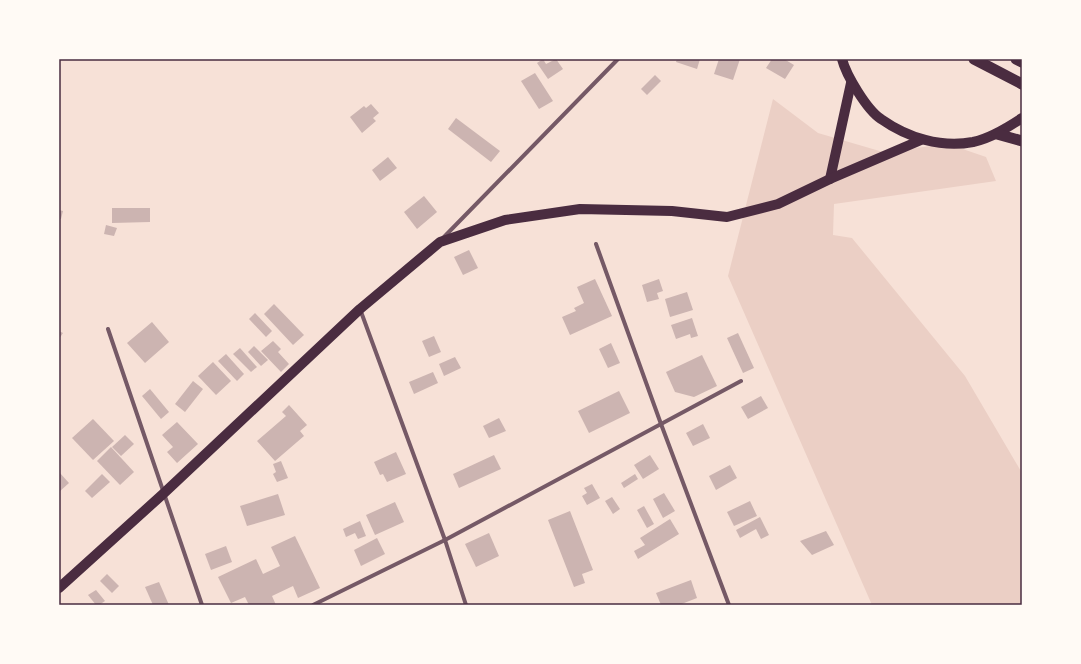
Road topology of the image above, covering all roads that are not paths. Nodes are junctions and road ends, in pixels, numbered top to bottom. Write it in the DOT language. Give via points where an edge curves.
graph roads {
  1 [pos="618,59"];
  2 [pos="842,59"];
  3 [pos="974,59"];
  4 [pos="1016,59"];
  5 [pos="1022,62"];
  6 [pos="851,83"];
  7 [pos="1022,84"];
  8 [pos="1022,118"];
  9 [pos="997,134"];
  10 [pos="921,140"];
  11 [pos="1022,141"];
  12 [pos="830,179"];
  13 [pos="596,244"];
  14 [pos="436,245"];
  15 [pos="360,309"];
  16 [pos="108,329"];
  17 [pos="741,381"];
  18 [pos="661,424"];
  19 [pos="163,494"];
  20 [pos="445,540"];
  21 [pos="59,588"];
  22 [pos="202,605"];
  23 [pos="313,605"];
  24 [pos="466,605"];
  25 [pos="729,605"];
  1 -- 14 [label="street"];
  2 -- 6 [label="main road"];
  3 -- 7 [label="highway"];
  4 -- 5 [label="highway"];
  6 -- 10 [label="main road" via="880,119"];
  6 -- 12 [label="main road"];
  8 -- 9 [label="main road"];
  9 -- 10 [label="main road" via="974,142 948,144"];
  9 -- 11 [label="highway"];
  10 -- 12 [label="main road"];
  12 -- 14 [label="main road" via="778,204 727,217 672,211 580,209 506,220"];
  13 -- 18 [label="street"];
  14 -- 15 [label="main road"];
  15 -- 19 [label="main road"];
  15 -- 20 [label="street"];
  16 -- 19 [label="street"];
  17 -- 18 [label="street"];
  18 -- 20 [label="street"];
  18 -- 25 [label="street"];
  19 -- 21 [label="main road"];
  19 -- 22 [label="street"];
  20 -- 23 [label="street"];
  20 -- 24 [label="street"];
}
